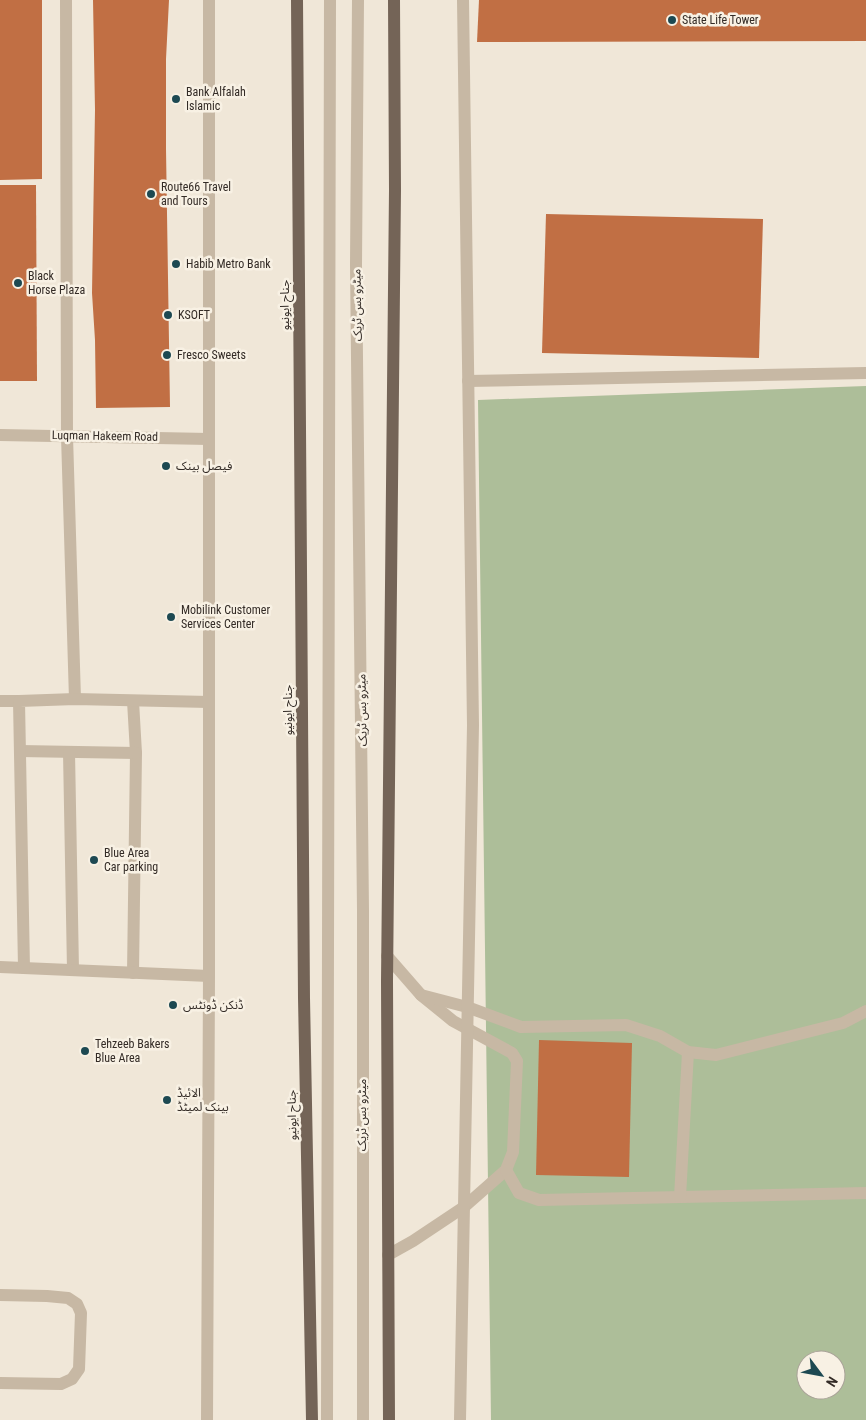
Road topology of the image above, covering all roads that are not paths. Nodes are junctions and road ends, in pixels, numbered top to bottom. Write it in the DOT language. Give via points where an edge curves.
graph roads {
  1 [pos="66,0"];
  2 [pos="209,0"];
  3 [pos="297,0"];
  4 [pos="330,0"];
  5 [pos="358,0"];
  6 [pos="394,0"];
  7 [pos="463,0"];
  8 [pos="866,373"];
  9 [pos="468,381"];
  10 [pos="0,435"];
  11 [pos="67,436"];
  12 [pos="209,439"];
  13 [pos="75,699"];
  14 [pos="0,701"];
  15 [pos="19,701"];
  16 [pos="132,701"];
  17 [pos="209,702"];
  18 [pos="20,751"];
  19 [pos="69,752"];
  20 [pos="136,753"];
  21 [pos="387,956"];
  22 [pos="0,967"];
  23 [pos="24,968"];
  24 [pos="73,970"];
  25 [pos="133,973"];
  26 [pos="210,976"];
  27 [pos="421,996"];
  28 [pos="467,1007"];
  29 [pos="866,1010"];
  30 [pos="467,1029"];
  31 [pos="688,1052"];
  32 [pos="506,1170"];
  33 [pos="866,1193"];
  34 [pos="680,1197"];
  35 [pos="464,1207"];
  36 [pos="388,1255"];
  37 [pos="0,1295"];
  38 [pos="0,1383"];
  39 [pos="208,1420"];
  40 [pos="312,1420"];
  41 [pos="327,1420"];
  42 [pos="363,1420"];
  43 [pos="389,1420"];
  44 [pos="460,1420"];
  1 -- 11 [label="street"];
  2 -- 12 [label="street"];
  3 -- 40 [label="main road, جناح ایونیو" via="304,988"];
  4 -- 41 [label="street"];
  5 -- 42 [label="street, میٹرو بس ٹریک" via="356,265 363,900"];
  6 -- 21 [label="main road"];
  7 -- 9 [label="street"];
  8 -- 9 [label="street"];
  9 -- 28 [label="street" via="473,724"];
  10 -- 11 [label="street, Luqman Hakeem Road"];
  11 -- 12 [label="street, Luqman Hakeem Road"];
  11 -- 13 [label="street"];
  12 -- 17 [label="street"];
  13 -- 15 [label="street"];
  13 -- 16 [label="street"];
  14 -- 15 [label="street"];
  15 -- 18 [label="street"];
  16 -- 17 [label="street"];
  16 -- 20 [label="street"];
  17 -- 26 [label="street"];
  18 -- 19 [label="street"];
  18 -- 23 [label="street"];
  19 -- 20 [label="street"];
  19 -- 24 [label="street"];
  20 -- 25 [label="street"];
  21 -- 27 [label="street"];
  21 -- 36 [label="main road"];
  22 -- 23 [label="street"];
  23 -- 24 [label="street"];
  24 -- 25 [label="street"];
  25 -- 26 [label="street"];
  26 -- 39 [label="street"];
  27 -- 28 [label="street"];
  27 -- 30 [label="street"];
  28 -- 30 [label="street"];
  28 -- 31 [label="street" via="521,1027 626,1025 660,1036"];
  29 -- 31 [label="street" via="843,1022 716,1055"];
  30 -- 32 [label="street" via="512,1052 517,1061 513,1152"];
  30 -- 35 [label="street"];
  31 -- 34 [label="street"];
  32 -- 34 [label="street" via="519,1193 539,1200"];
  32 -- 35 [label="street"];
  33 -- 34 [label="street"];
  35 -- 36 [label="street"];
  35 -- 44 [label="street"];
  36 -- 43 [label="main road"];
  37 -- 38 [label="street" via="68,1298 77,1304 81,1313 79,1369 72,1379 61,1384"];
}
